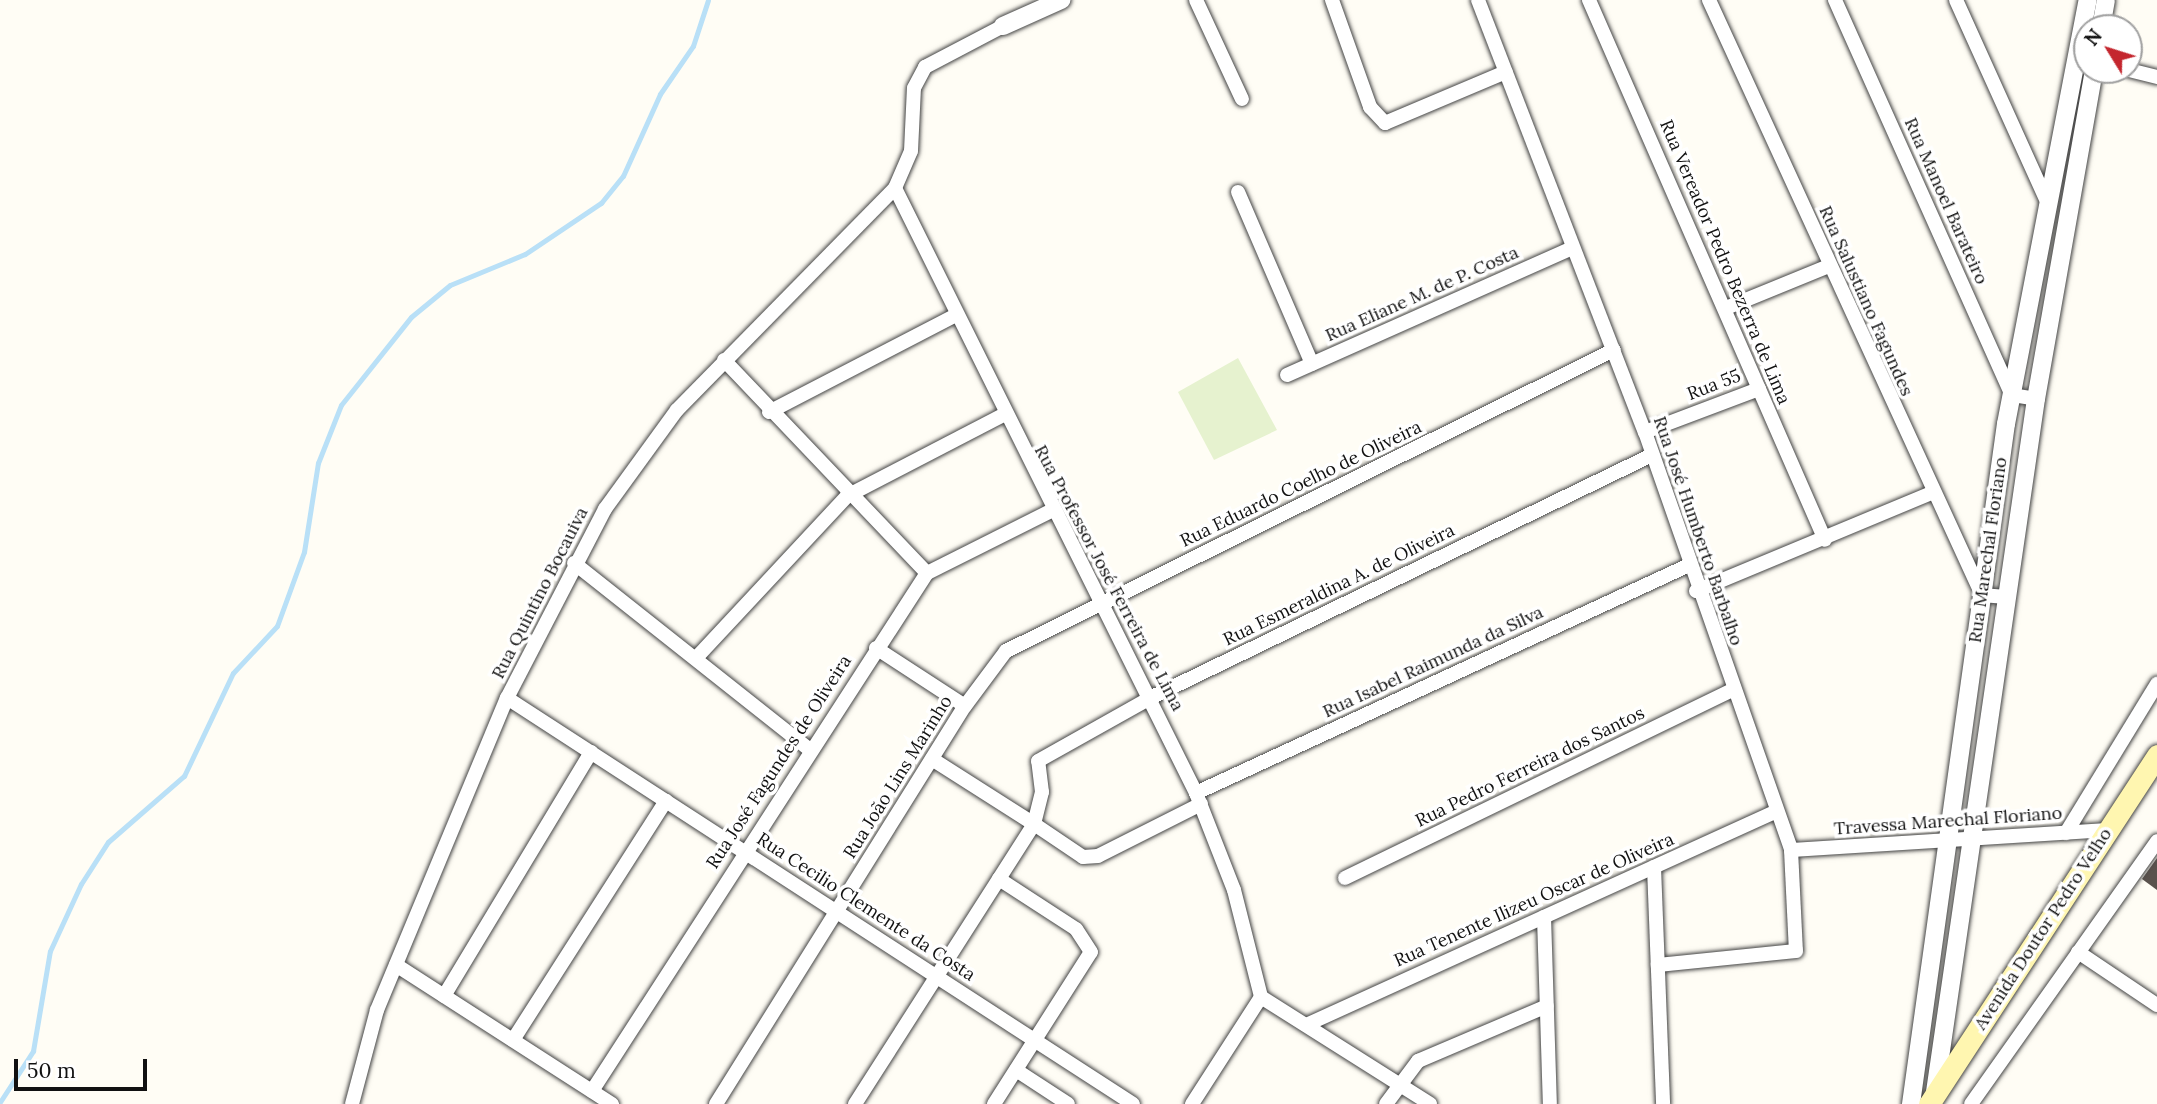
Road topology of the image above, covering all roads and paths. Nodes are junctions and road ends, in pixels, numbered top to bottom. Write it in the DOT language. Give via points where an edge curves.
graph roads {
  1 [pos="1061,0"];
  2 [pos="1196,0"];
  3 [pos="1332,0"];
  4 [pos="1478,0"];
  5 [pos="1589,0"];
  6 [pos="1709,0"];
  7 [pos="1835,0"];
  8 [pos="1956,0"];
  9 [pos="2088,0"];
  10 [pos="1003,26"];
  11 [pos="1506,72"];
  12 [pos="2092,84"];
  13 [pos="1242,99"];
  14 [pos="895,188"];
  15 [pos="1238,192"];
  16 [pos="2046,199"];
  17 [pos="2042,226"];
  18 [pos="2067,229"];
  19 [pos="1573,248"];
  20 [pos="1829,266"];
  21 [pos="1726,308"];
  22 [pos="956,315"];
  23 [pos="1614,350"];
  24 [pos="724,360"];
  25 [pos="1312,364"];
  26 [pos="1287,375"];
  27 [pos="1759,388"];
  28 [pos="2012,396"];
  29 [pos="2036,399"];
  30 [pos="769,412"];
  31 [pos="1003,415"];
  32 [pos="1645,432"];
  33 [pos="1652,455"];
  34 [pos="1932,493"];
  35 [pos="847,496"];
  36 [pos="1051,511"];
  37 [pos="1825,540"];
  38 [pos="574,563"];
  39 [pos="1686,566"];
  40 [pos="927,573"];
  41 [pos="1696,591"];
  42 [pos="1982,595"];
  43 [pos="2006,597"];
  44 [pos="1102,604"];
  45 [pos="876,648"];
  46 [pos="1006,651"];
  47 [pos="697,657"];
  48 [pos="2157,684"];
  49 [pos="1733,690"];
  50 [pos="1152,697"];
  51 [pos="507,698"];
  52 [pos="965,706"];
  53 [pos="808,749"];
  54 [pos="591,752"];
  55 [pos="2157,755"];
  56 [pos="932,759"];
  57 [pos="1198,798"];
  58 [pos="666,802"];
  59 [pos="1777,811"];
  60 [pos="1034,824"];
  61 [pos="2108,830"];
  62 [pos="2066,833"];
  63 [pos="1971,838"];
  64 [pos="1948,839"];
  65 [pos="2157,841"];
  66 [pos="1791,850"];
  67 [pos="744,851"];
  68 [pos="1654,867"];
  69 [pos="1345,878"];
  70 [pos="999,879"];
  71 [pos="837,912"];
  72 [pos="1544,917"];
  73 [pos="2078,952"];
  74 [pos="396,965"];
  75 [pos="1658,965"];
  76 [pos="936,976"];
  77 [pos="443,996"];
  78 [pos="1261,998"];
  79 [pos="2157,1005"];
  80 [pos="1546,1006"];
  81 [pos="1306,1025"];
  82 [pos="513,1040"];
  83 [pos="1035,1041"];
  84 [pos="1016,1070"];
  85 [pos="1398,1084"];
  86 [pos="592,1091"];
  87 [pos="1932,1100"];
  88 [pos="352,1104"];
  89 [pos="612,1104"];
  90 [pos="716,1104"];
  91 [pos="855,1104"];
  92 [pos="994,1104"];
  93 [pos="1068,1104"];
  94 [pos="1133,1104"];
  95 [pos="1192,1104"];
  96 [pos="1386,1104"];
  97 [pos="1430,1104"];
  98 [pos="1550,1104"];
  99 [pos="1663,1104"];
  100 [pos="1910,1104"];
  101 [pos="1971,1104"];
  1 -- 10 [label="street"];
  2 -- 13 [label="street"];
  3 -- 11 [label="street" via="1370,107 1391,124"];
  4 -- 11 [label="street, Rua José Humberto Barbalho"];
  5 -- 21 [label="street, Rua Vereador Pedro Bezerra de Lima"];
  6 -- 20 [label="street, Rua Salustiano Fagundes"];
  7 -- 28 [label="street, Rua Manoel Barateiro"];
  8 -- 16 [label="street"];
  9 -- 16 [label="street, Rua Marechal Floriano"];
  10 -- 14 [label="street, Rua Quintino Bocauiva" via="937,56 918,77 911,151"];
  11 -- 19 [label="street, Rua José Humberto Barbalho"];
  12 -- 18 [label="street, Rua Marechal Floriano"];
  14 -- 22 [label="street, Rua Professor José Ferreira de Lima"];
  14 -- 24 [label="street, Rua Quintino Bocauiva"];
  15 -- 25 [label="street"];
  16 -- 17 [label="street, Rua Marechal Floriano"];
  17 -- 18 [label="street"];
  17 -- 28 [label="street, Rua Marechal Floriano"];
  18 -- 29 [label="street, Rua Marechal Floriano"];
  19 -- 23 [label="street, Rua José Humberto Barbalho"];
  19 -- 25 [label="street, Rua Eliane M. de P. Costa"];
  20 -- 21 [label="street"];
  20 -- 34 [label="street, Rua Salustiano Fagundes"];
  21 -- 27 [label="street, Rua Vereador Pedro Bezerra de Lima"];
  22 -- 30 [label="street"];
  22 -- 31 [label="street, Rua Professor José Ferreira de Lima"];
  23 -- 32 [label="street, Rua José Humberto Barbalho"];
  23 -- 44 [label="street, Rua Eduardo Coelho de Oliveira"];
  24 -- 30 [label="street"];
  24 -- 38 [label="street, Rua Quintino Bocauiva" via="641,456"];
  25 -- 26 [label="street, Rua Eliane M. de P. Costa"];
  27 -- 32 [label="street, Rua 55"];
  27 -- 37 [label="street, Rua Vereador Pedro Bezerra de Lima"];
  28 -- 29 [label="street"];
  28 -- 42 [label="street, Rua Marechal Floriano"];
  29 -- 43 [label="street, Rua Marechal Floriano"];
  30 -- 35 [label="street"];
  31 -- 35 [label="street"];
  31 -- 36 [label="street, Rua Professor José Ferreira de Lima"];
  32 -- 33 [label="street, Rua José Humberto Barbalho"];
  33 -- 39 [label="street, Rua José Humberto Barbalho"];
  33 -- 50 [label="street, Rua Esmeraldina A. de Oliveira"];
  34 -- 37 [label="street"];
  34 -- 42 [label="street, Rua Salustiano Fagundes"];
  35 -- 40 [label="street"];
  35 -- 47 [label="street"];
  36 -- 40 [label="street, Rua José Fagundes de Oliveira"];
  36 -- 44 [label="street, Rua Professor José Ferreira de Lima"];
  37 -- 41 [label="street"];
  38 -- 47 [label="street"];
  38 -- 51 [label="street, Rua Quintino Bocauiva"];
  39 -- 41 [label="street, Rua José Humberto Barbalho"];
  39 -- 57 [label="street, Rua Isabel Raimunda da Silva"];
  40 -- 45 [label="street, Rua José Fagundes de Oliveira"];
  41 -- 49 [label="street, Rua José Humberto Barbalho"];
  42 -- 43 [label="street"];
  42 -- 64 [label="street, Rua Marechal Floriano"];
  43 -- 63 [label="street, Rua Marechal Floriano"];
  44 -- 46 [label="street, Rua Eduardo Coelho de Oliveira"];
  44 -- 50 [label="street, Rua Professor José Ferreira de Lima"];
  45 -- 52 [label="street"];
  45 -- 53 [label="street, Rua José Fagundes de Oliveira"];
  46 -- 52 [label="street, Rua João Lins Marinho"];
  47 -- 53 [label="street"];
  48 -- 62 [label="street"];
  49 -- 59 [label="street, Rua José Humberto Barbalho"];
  49 -- 69 [label="street, Rua Pedro Ferreira dos Santos"];
  50 -- 57 [label="street, Rua Professor José Ferreira de Lima"];
  50 -- 60 [label="street, Rua Esmeraldina A. de Oliveira" via="1044,753 1038,761 1042,792"];
  51 -- 54 [label="street, Rua Cecilio Clemente da Costa"];
  51 -- 74 [label="street, Rua Quintino Bocauiva"];
  52 -- 56 [label="street, Rua João Lins Marinho"];
  53 -- 67 [label="street, Rua José Fagundes de Oliveira"];
  54 -- 58 [label="street, Rua Cecilio Clemente da Costa"];
  54 -- 77 [label="street"];
  55 -- 61 [label="main road, Avenida Doutor Pedro Velho"];
  56 -- 60 [label="street, Rua Isabel Raimunda da Silva"];
  56 -- 71 [label="street, Rua João Lins Marinho"];
  57 -- 60 [label="street, Rua Isabel Raimunda da Silva" via="1098,856 1083,857"];
  57 -- 78 [label="street, Rua Professor José Ferreira de Lima" via="1234,890"];
  58 -- 67 [label="street, Rua Cecilio Clemente da Costa"];
  58 -- 82 [label="street"];
  59 -- 66 [label="street, Rua José Humberto Barbalho"];
  59 -- 68 [label="street, Rua Tenente Ilizeu Oscar de Oliveira"];
  60 -- 70 [label="street"];
  61 -- 62 [label="street, Travessa Marechal Floriano"];
  61 -- 87 [label="main road, Avenida Doutor Pedro Velho"];
  62 -- 63 [label="street, Travessa Marechal Floriano"];
  63 -- 64 [label="street, Travessa Marechal Floriano"];
  63 -- 87 [label="street, Rua Marechal Floriano"];
  64 -- 66 [label="street, Travessa Marechal Floriano"];
  64 -- 100 [label="street, Rua Marechal Floriano"];
  65 -- 73 [label="street"];
  66 -- 75 [label="street, Rua José Humberto Barbalho" via="1796,951"];
  67 -- 71 [label="street, Rua Cecilio Clemente da Costa"];
  67 -- 86 [label="street, Rua José Fagundes de Oliveira"];
  68 -- 72 [label="street, Rua Tenente Ilizeu Oscar de Oliveira"];
  68 -- 75 [label="street"];
  70 -- 76 [label="street"];
  70 -- 83 [label="street" via="1090,945 1087,960"];
  71 -- 76 [label="street, Rua Cecilio Clemente da Costa"];
  71 -- 90 [label="street, Rua João Lins Marinho"];
  72 -- 80 [label="street"];
  72 -- 81 [label="street, Rua Tenente Ilizeu Oscar de Oliveira"];
  73 -- 79 [label="street"];
  73 -- 101 [label="street"];
  74 -- 77 [label="street"];
  74 -- 88 [label="street, Rua Quintino Bocauiva" via="362,1052"];
  75 -- 99 [label="street"];
  76 -- 83 [label="street, Rua Cecilio Clemente da Costa"];
  76 -- 91 [label="street"];
  77 -- 82 [label="street"];
  78 -- 81 [label="street"];
  78 -- 95 [label="street"];
  80 -- 85 [label="street" via="1429,1055"];
  80 -- 98 [label="street"];
  81 -- 85 [label="street"];
  82 -- 86 [label="street"];
  83 -- 84 [label="street"];
  83 -- 94 [label="street, Rua Cecilio Clemente da Costa"];
  84 -- 92 [label="street"];
  84 -- 93 [label="street"];
  85 -- 96 [label="street"];
  85 -- 97 [label="street"];
  86 -- 89 [label="street"];
}
